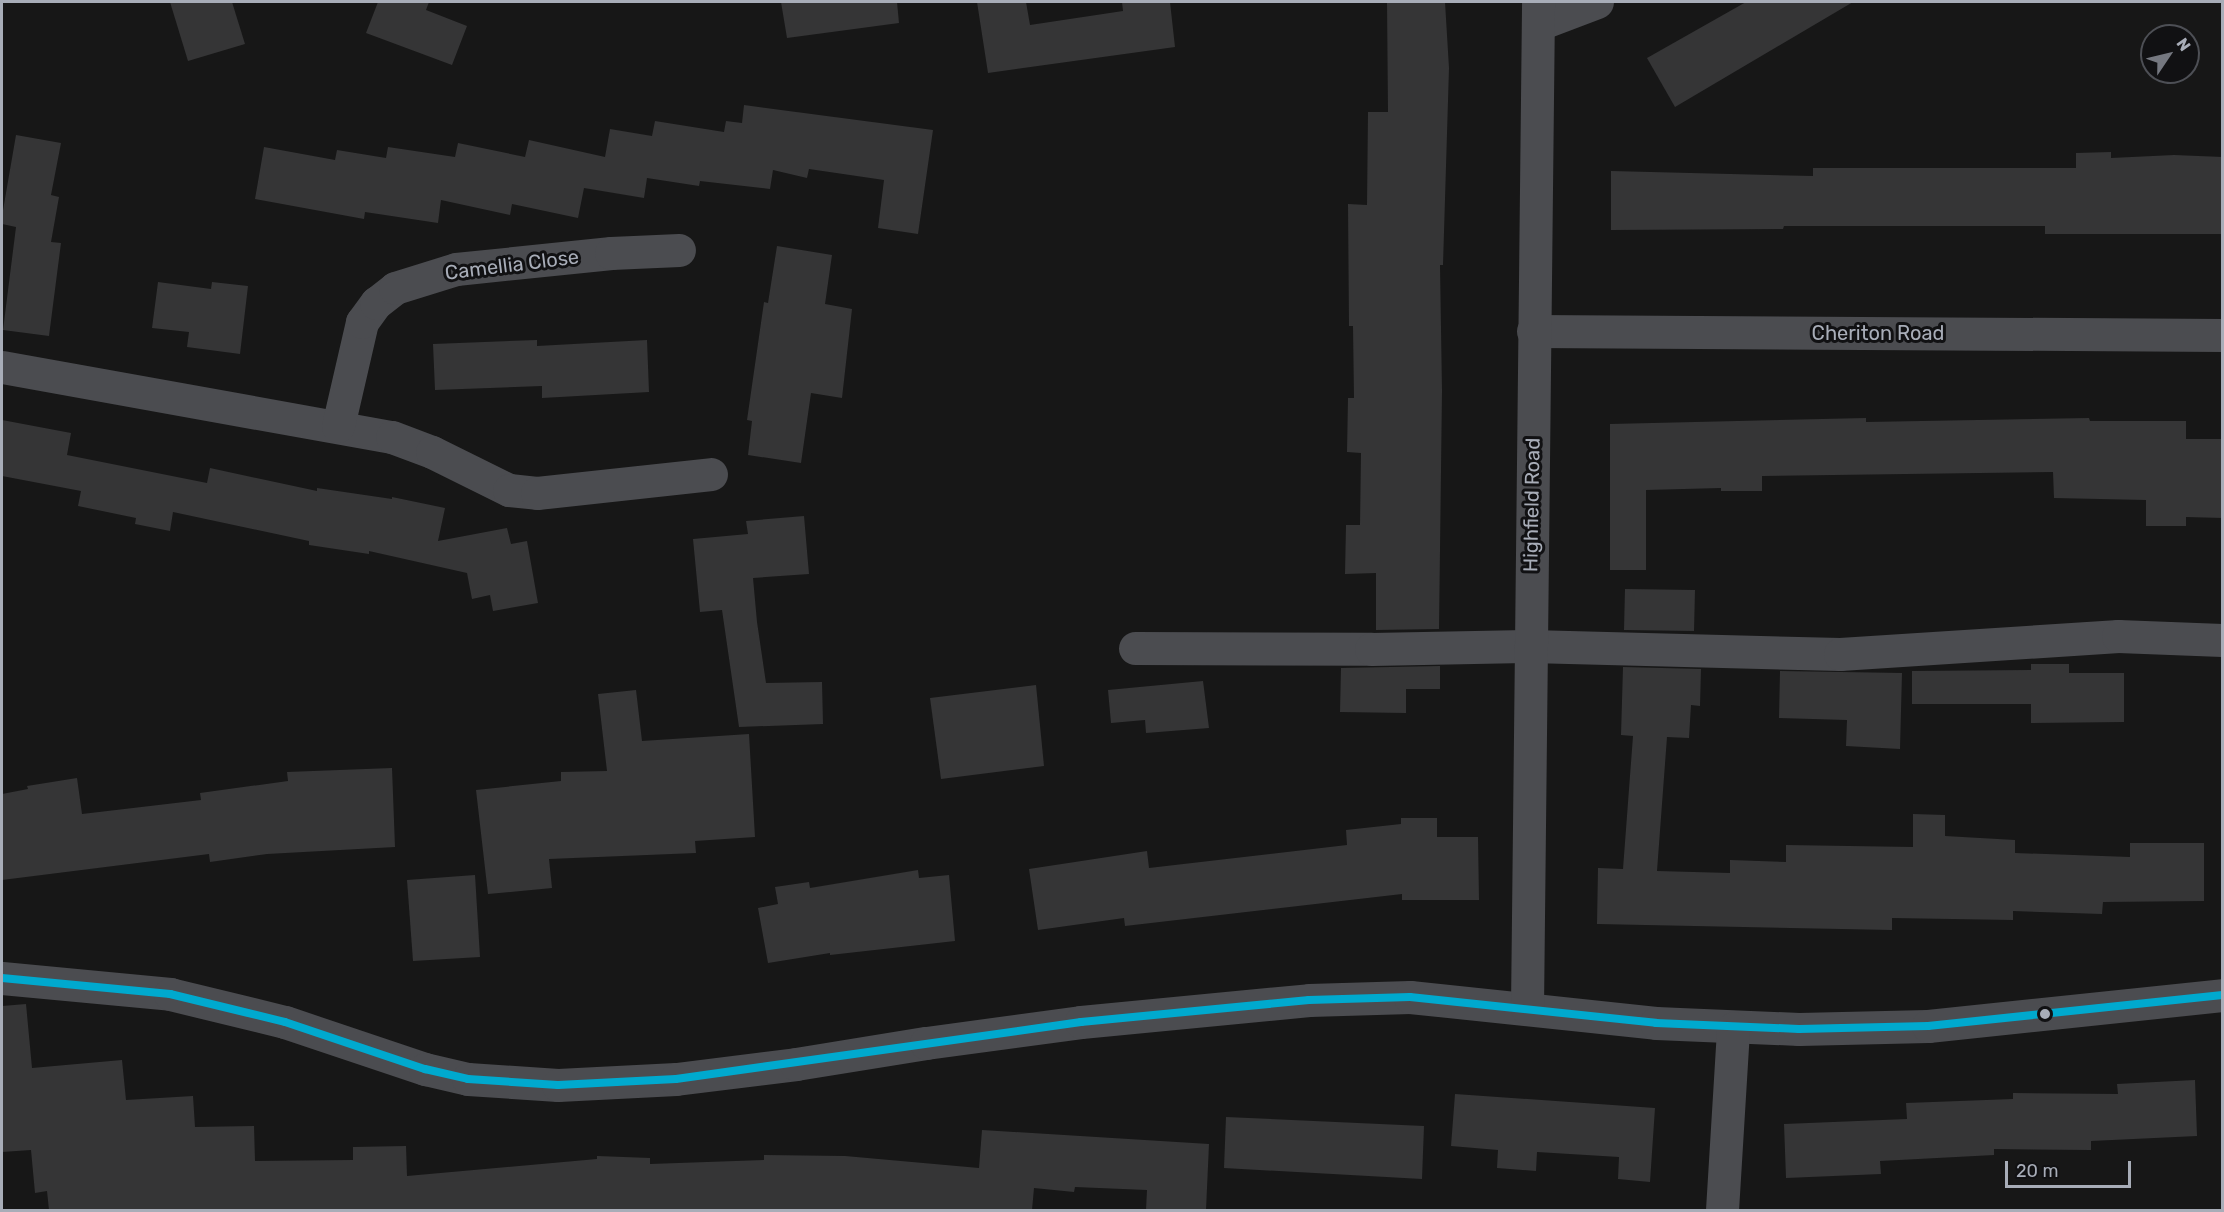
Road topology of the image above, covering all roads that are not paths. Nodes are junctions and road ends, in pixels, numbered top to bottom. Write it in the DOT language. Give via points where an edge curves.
graph roads {
  1 [pos="1597,2"];
  2 [pos="1538,13"];
  3 [pos="679,250"];
  4 [pos="1533,331"];
  5 [pos="2223,335"];
  6 [pos="2,367"];
  7 [pos="338,426"];
  8 [pos="711,474"];
  9 [pos="2223,640"];
  10 [pos="1530,646"];
  11 [pos="1135,648"];
  12 [pos="2,978"];
  13 [pos="2223,995"];
  14 [pos="1527,1008"];
  15 [pos="1733,1028"];
  16 [pos="1722,1210"];
  1 -- 2 [label="street" via="1563,17"];
  2 -- 4 [label="street, Highfield Road"];
  3 -- 7 [label="street, Camellia Close" via="456,269 395,288 376,303 362,322"];
  4 -- 5 [label="street, Cheriton Road"];
  4 -- 10 [label="street, Highfield Road"];
  6 -- 7 [label="street"];
  7 -- 8 [label="street" via="392,437 509,490 537,493"];
  9 -- 10 [label="street" via="2118,636 1840,654"];
  10 -- 11 [label="street"];
  10 -- 14 [label="street, Highfield Road"];
  12 -- 14 [label="street" via="170,994 285,1022 436,1072 468,1079 558,1085 676,1079 1081,1022 1310,1000 1410,997"];
  13 -- 15 [label="street" via="1928,1026"];
  14 -- 15 [label="street"];
  15 -- 16 [label="street"];
}
